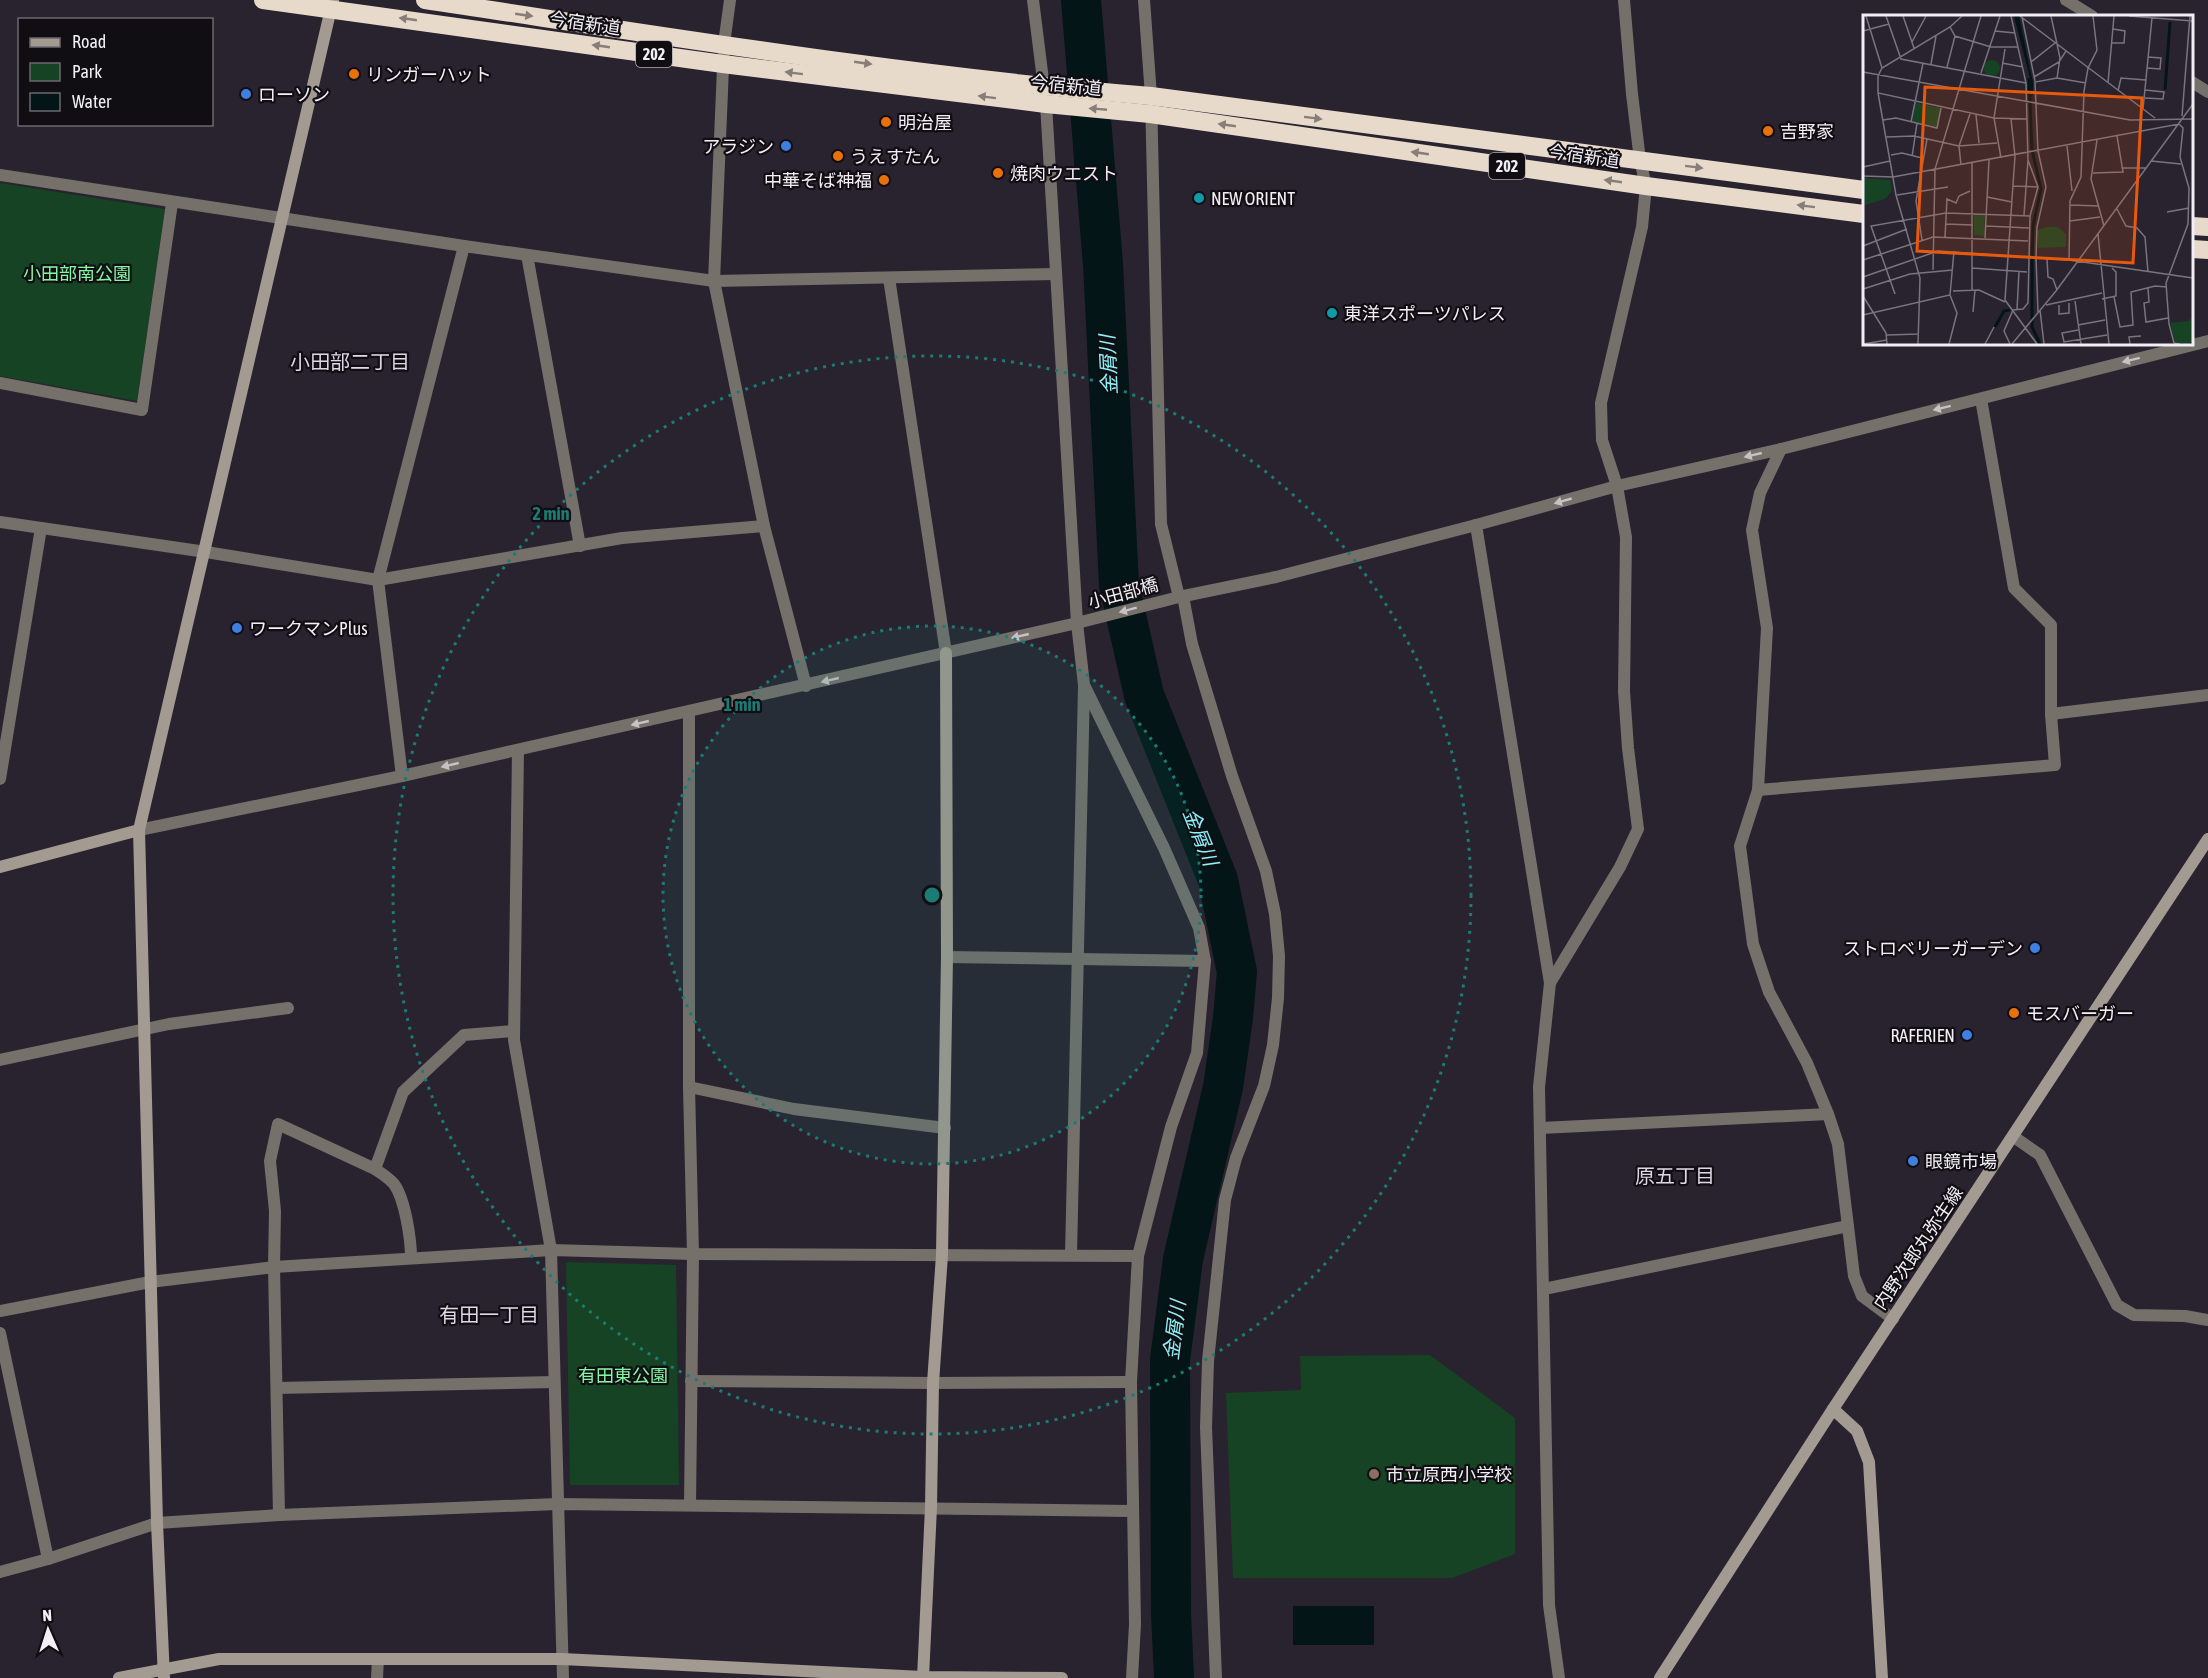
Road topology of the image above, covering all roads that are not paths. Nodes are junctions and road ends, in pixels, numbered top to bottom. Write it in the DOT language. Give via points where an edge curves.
graph roads {
  1 [pos="263,0"];
  2 [pos="425,0"];
  3 [pos="730,0"];
  4 [pos="1033,0"];
  5 [pos="1144,0"];
  6 [pos="1624,0"];
  7 [pos="2067,0"];
  8 [pos="333,4"];
  9 [pos="2090,15"];
  10 [pos="724,44"];
  11 [pos="723,64"];
  12 [pos="2193,83"];
  13 [pos="2208,92"];
  14 [pos="1046,93"];
  15 [pos="1150,105"];
  16 [pos="1640,160"];
  17 [pos="0,175"];
  18 [pos="1646,186"];
  19 [pos="1863,190"];
  20 [pos="172,202"];
  21 [pos="1863,214"];
  22 [pos="281,219"];
  23 [pos="2193,226"];
  24 [pos="2208,227"];
  25 [pos="464,246"];
  26 [pos="2193,249"];
  27 [pos="2208,250"];
  28 [pos="526,255"];
  29 [pos="1056,274"];
  30 [pos="889,278"];
  31 [pos="714,282"];
  32 [pos="2208,341"];
  33 [pos="2192,345"];
  34 [pos="2193,345"];
  35 [pos="0,383"];
  36 [pos="1981,399"];
  37 [pos="1781,449"];
  38 [pos="1617,486"];
  39 [pos="0,522"];
  40 [pos="1476,525"];
  41 [pos="764,526"];
  42 [pos="41,528"];
  43 [pos="580,546"];
  44 [pos="206,552"];
  45 [pos="378,580"];
  46 [pos="1181,596"];
  47 [pos="1077,623"];
  48 [pos="946,653"];
  49 [pos="1084,685"];
  50 [pos="806,686"];
  51 [pos="2208,695"];
  52 [pos="688,712"];
  53 [pos="2051,714"];
  54 [pos="4,724"];
  55 [pos="518,750"];
  56 [pos="402,776"];
  57 [pos="0,779"];
  58 [pos="1758,790"];
  59 [pos="139,830"];
  60 [pos="2208,839"];
  61 [pos="0,867"];
  62 [pos="947,957"];
  63 [pos="1079,959"];
  64 [pos="1205,961"];
  65 [pos="1551,983"];
  66 [pos="288,1008"];
  67 [pos="145,1030"];
  68 [pos="514,1031"];
  69 [pos="0,1060"];
  70 [pos="689,1088"];
  71 [pos="1828,1114"];
  72 [pos="945,1128"];
  73 [pos="1541,1128"];
  74 [pos="2014,1137"];
  75 [pos="375,1169"];
  76 [pos="1848,1226"];
  77 [pos="551,1250"];
  78 [pos="693,1254"];
  79 [pos="942,1255"];
  80 [pos="1071,1255"];
  81 [pos="1137,1256"];
  82 [pos="411,1258"];
  83 [pos="274,1267"];
  84 [pos="150,1282"];
  85 [pos="1544,1290"];
  86 [pos="0,1311"];
  87 [pos="1893,1319"];
  88 [pos="2208,1320"];
  89 [pos="0,1333"];
  90 [pos="691,1381"];
  91 [pos="554,1382"];
  92 [pos="1131,1382"];
  93 [pos="933,1383"];
  94 [pos="277,1388"];
  95 [pos="1833,1409"];
  96 [pos="557,1503"];
  97 [pos="690,1505"];
  98 [pos="931,1508"];
  99 [pos="1132,1512"];
  100 [pos="279,1515"];
  101 [pos="157,1523"];
  102 [pos="48,1559"];
  103 [pos="0,1572"];
  104 [pos="378,1659"];
  105 [pos="562,1659"];
  106 [pos="164,1673"];
  107 [pos="119,1678"];
  108 [pos="377,1678"];
  109 [pos="563,1678"];
  110 [pos="923,1678"];
  111 [pos="1062,1678"];
  112 [pos="1132,1678"];
  113 [pos="1216,1678"];
  114 [pos="1559,1678"];
  115 [pos="1660,1678"];
  116 [pos="1882,1678"];
  1 -- 8 [label="highway, 今宿新道 / 202"];
  2 -- 10 [label="highway, 今宿新道 / 202, one-way"];
  3 -- 10 [label="street"];
  4 -- 14 [label="street"];
  5 -- 15 [label="street"];
  6 -- 16 [label="street"];
  7 -- 9 [label="street"];
  11 -- 8 [label="highway, 今宿新道 / 202, one-way"];
  8 -- 22 [label="street"];
  10 -- 11 [label="street"];
  10 -- 14 [label="highway, 今宿新道 / 202, one-way"];
  14 -- 11 [label="highway, 今宿新道 / 202, one-way"];
  11 -- 31 [label="street"];
  12 -- 13 [label="street"];
  14 -- 15 [label="highway, 今宿新道 / 202"];
  14 -- 29 [label="street"];
  15 -- 16 [label="highway, 今宿新道 / 202, one-way"];
  18 -- 15 [label="highway, 今宿新道 / 202, one-way"];
  15 -- 46 [label="street" via="1161,524"];
  16 -- 18 [label="street"];
  16 -- 19 [label="highway, 今宿新道 / 202, one-way"];
  17 -- 20 [label="street"];
  21 -- 18 [label="highway, 今宿新道 / 202, one-way"];
  18 -- 38 [label="street" via="1642,227 1601,403 1602,440"];
  20 -- 22 [label="street"];
  20 -- 35 [label="street" via="142,410"];
  22 -- 25 [label="street"];
  22 -- 44 [label="street"];
  23 -- 24 [label="highway"];
  25 -- 28 [label="street"];
  25 -- 45 [label="street"];
  26 -- 27 [label="highway"];
  28 -- 31 [label="street"];
  28 -- 43 [label="street"];
  29 -- 30 [label="street"];
  29 -- 47 [label="street"];
  30 -- 31 [label="street"];
  30 -- 48 [label="street"];
  31 -- 41 [label="street"];
  32 -- 34 [label="street, 小田部橋, one-way"];
  33 -- 36 [label="street, 小田部橋, one-way"];
  36 -- 37 [label="street, 小田部橋, one-way"];
  36 -- 53 [label="street" via="2014,588 2051,625"];
  37 -- 38 [label="street, 小田部橋, one-way"];
  37 -- 58 [label="street" via="1760,493 1752,530 1767,628"];
  38 -- 40 [label="street, 小田部橋, one-way"];
  38 -- 65 [label="street" via="1626,537 1624,691 1638,830"];
  39 -- 42 [label="street"];
  40 -- 46 [label="street, 小田部橋" via="1276,577"];
  40 -- 65 [label="street"];
  41 -- 43 [label="street" via="622,538"];
  41 -- 50 [label="street"];
  42 -- 44 [label="street"];
  42 -- 54 [label="street"];
  43 -- 45 [label="street"];
  44 -- 45 [label="street"];
  44 -- 59 [label="street"];
  45 -- 56 [label="street"];
  46 -- 47 [label="street, 小田部橋, one-way"];
  46 -- 113 [label="street" via="1232,776 1266,872 1279,956 1273,1045 1264,1086 1236,1158 1225,1200 1208,1361 1206,1426"];
  47 -- 48 [label="street, 小田部橋, one-way"];
  47 -- 49 [label="street"];
  48 -- 50 [label="street, 小田部橋, one-way"];
  48 -- 62 [label="street"];
  49 -- 63 [label="street"];
  49 -- 64 [label="street" via="1164,848 1199,928"];
  50 -- 52 [label="street, 小田部橋"];
  51 -- 53 [label="street"];
  52 -- 55 [label="street, 小田部橋, one-way"];
  52 -- 70 [label="street"];
  53 -- 58 [label="street" via="2055,765"];
  54 -- 57 [label="street"];
  55 -- 56 [label="street, 小田部橋, one-way"];
  55 -- 68 [label="street"];
  56 -- 59 [label="street, 小田部橋"];
  58 -- 71 [label="street" via="1740,846 1752,944 1769,992 1807,1063"];
  59 -- 61 [label="street"];
  59 -- 67 [label="street"];
  60 -- 74 [label="street, 内野次郎丸弥生線"];
  62 -- 63 [label="street"];
  62 -- 72 [label="street"];
  63 -- 64 [label="street"];
  63 -- 80 [label="street"];
  64 -- 81 [label="street" via="1197,1053"];
  65 -- 73 [label="street" via="1539,1087"];
  66 -- 67 [label="street"];
  67 -- 69 [label="street"];
  67 -- 84 [label="street"];
  68 -- 75 [label="street" via="464,1035 403,1092"];
  68 -- 77 [label="street"];
  70 -- 72 [label="street" via="794,1109"];
  70 -- 78 [label="street"];
  71 -- 73 [label="street"];
  71 -- 76 [label="street" via="1838,1144"];
  72 -- 79 [label="street"];
  73 -- 85 [label="street"];
  74 -- 87 [label="street, 内野次郎丸弥生線"];
  74 -- 88 [label="street" via="2040,1155 2117,1305 2134,1315"];
  75 -- 82 [label="street" via="399,1193"];
  75 -- 83 [label="street" via="278,1124 270,1161 275,1210"];
  76 -- 85 [label="street"];
  76 -- 87 [label="street" via="1854,1276 1862,1296"];
  77 -- 78 [label="street"];
  77 -- 82 [label="street"];
  77 -- 91 [label="street"];
  78 -- 79 [label="street"];
  78 -- 90 [label="street"];
  79 -- 80 [label="street"];
  79 -- 93 [label="street"];
  80 -- 81 [label="street"];
  81 -- 92 [label="street"];
  82 -- 83 [label="street"];
  83 -- 84 [label="street"];
  83 -- 94 [label="street"];
  84 -- 86 [label="street"];
  84 -- 101 [label="street"];
  85 -- 114 [label="street" via="1549,1605"];
  87 -- 95 [label="street, 内野次郎丸弥生線"];
  89 -- 102 [label="street"];
  90 -- 93 [label="street"];
  90 -- 97 [label="street"];
  91 -- 94 [label="street"];
  91 -- 96 [label="street"];
  92 -- 93 [label="street"];
  92 -- 99 [label="street"];
  93 -- 98 [label="street"];
  94 -- 100 [label="street"];
  95 -- 115 [label="street, 内野次郎丸弥生線"];
  95 -- 116 [label="street" via="1857,1431 1869,1462"];
  96 -- 97 [label="street"];
  96 -- 100 [label="street"];
  96 -- 105 [label="street"];
  97 -- 98 [label="street"];
  98 -- 99 [label="street"];
  98 -- 110 [label="street"];
  99 -- 112 [label="street"];
  100 -- 101 [label="street"];
  101 -- 102 [label="street"];
  101 -- 106 [label="street"];
  102 -- 103 [label="street"];
  104 -- 105 [label="street"];
  104 -- 106 [label="street" via="219,1659"];
  104 -- 108 [label="street"];
  105 -- 109 [label="street"];
  105 -- 110 [label="street"];
  106 -- 107 [label="street"];
  110 -- 111 [label="street"];
}
